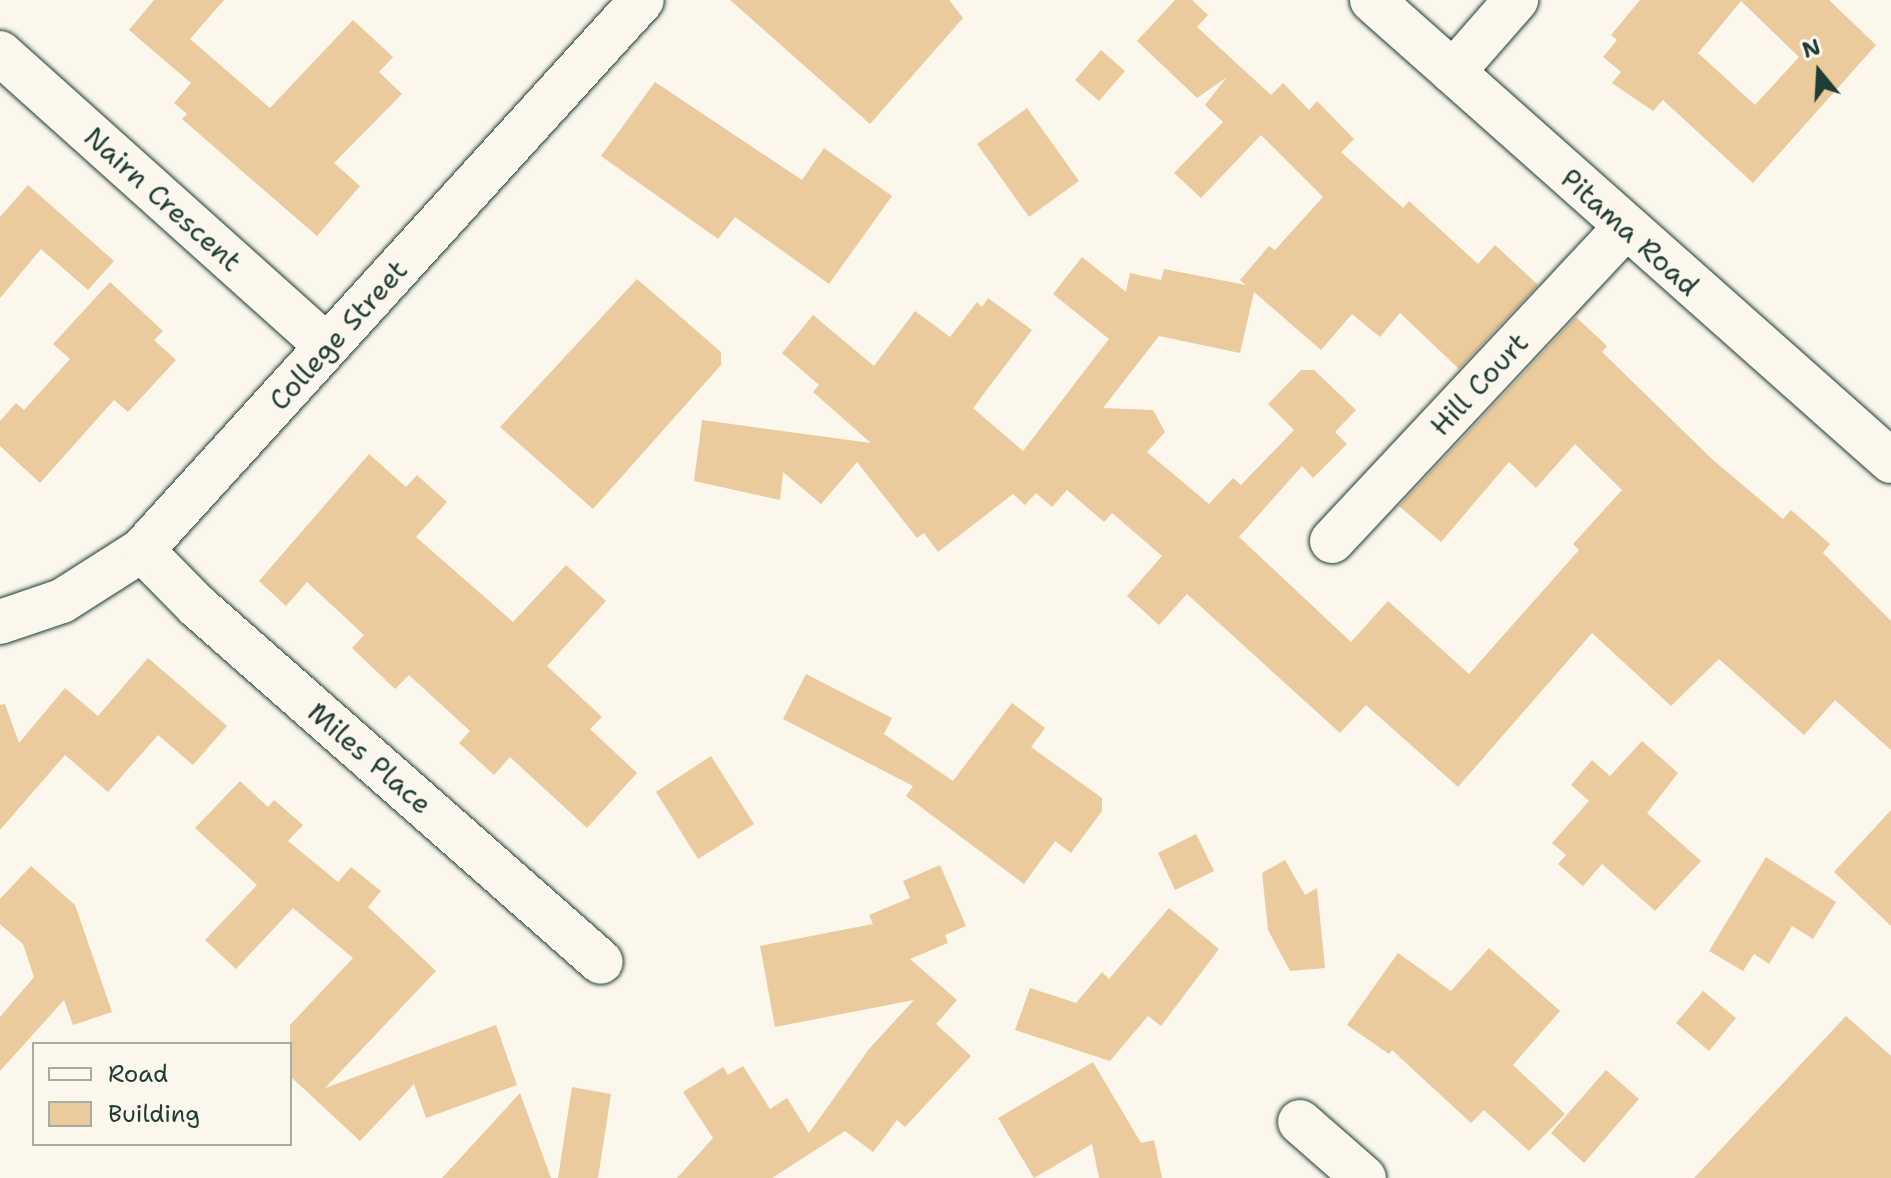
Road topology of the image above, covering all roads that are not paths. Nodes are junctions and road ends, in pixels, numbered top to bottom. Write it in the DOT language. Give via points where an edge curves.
graph roads {
  1 [pos="642,0"];
  2 [pos="1372,0"];
  3 [pos="1516,0"];
  4 [pos="0,53"];
  5 [pos="1453,72"];
  6 [pos="1625,228"];
  7 [pos="326,346"];
  8 [pos="1891,461"];
  9 [pos="1332,541"];
  10 [pos="142,550"];
  11 [pos="0,622"];
  12 [pos="601,962"];
  13 [pos="1300,1122"];
  14 [pos="1364,1178"];
  1 -- 7 [label="street, College Street"];
  2 -- 5 [label="street, Pitama Road"];
  3 -- 5 [label="street"];
  4 -- 7 [label="street, Nairn Crescent"];
  5 -- 6 [label="street, Pitama Road"];
  6 -- 8 [label="street, Pitama Road"];
  6 -- 9 [label="street, Hill Court"];
  7 -- 10 [label="street, College Street"];
  10 -- 11 [label="street, College Street" via="62,601"];
  10 -- 12 [label="street, Miles Place" via="197,606"];
  13 -- 14 [label="street"];
}
